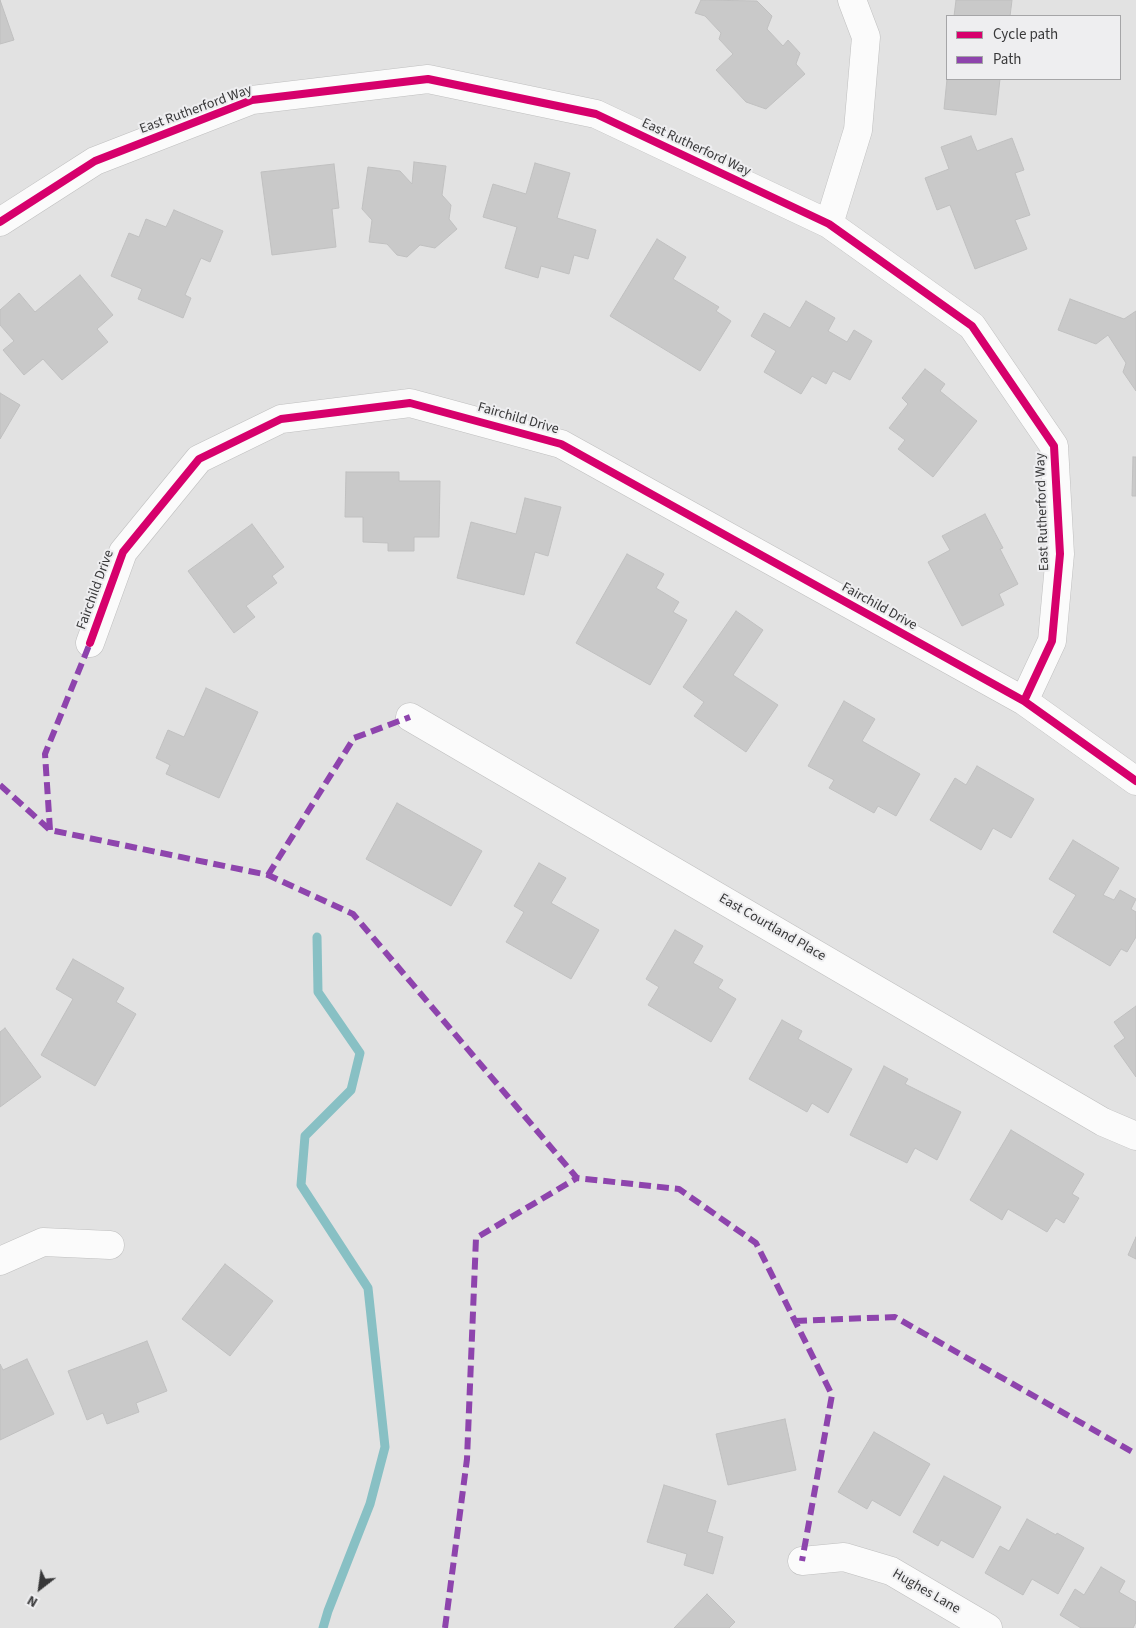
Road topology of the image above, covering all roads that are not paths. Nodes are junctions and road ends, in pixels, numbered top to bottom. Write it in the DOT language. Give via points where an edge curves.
graph roads {
  1 [pos="852,0"];
  2 [pos="0,222"];
  3 [pos="828,224"];
  4 [pos="90,643"];
  5 [pos="1024,701"];
  6 [pos="410,717"];
  7 [pos="1136,781"];
  8 [pos="1136,1136"];
  9 [pos="110,1246"];
  10 [pos="0,1261"];
  11 [pos="802,1562"];
  12 [pos="988,1628"];
  1 -- 3 [label="street" via="866,38 858,130"];
  2 -- 3 [label="street, East Rutherford Way" via="95,161 252,100 428,79 596,114"];
  3 -- 5 [label="street, East Rutherford Way" via="972,326 1054,446 1060,554 1052,641"];
  4 -- 5 [label="street, Fairchild Drive" via="123,552 199,459 282,419 410,402 560,444"];
  5 -- 7 [label="street, Fairchild Drive"];
  6 -- 8 [label="street, East Courtland Place" via="1103,1122"];
  9 -- 10 [label="street" via="43,1242"];
  11 -- 12 [label="street, Hughes Lane" via="844,1557 891,1571"];
}
